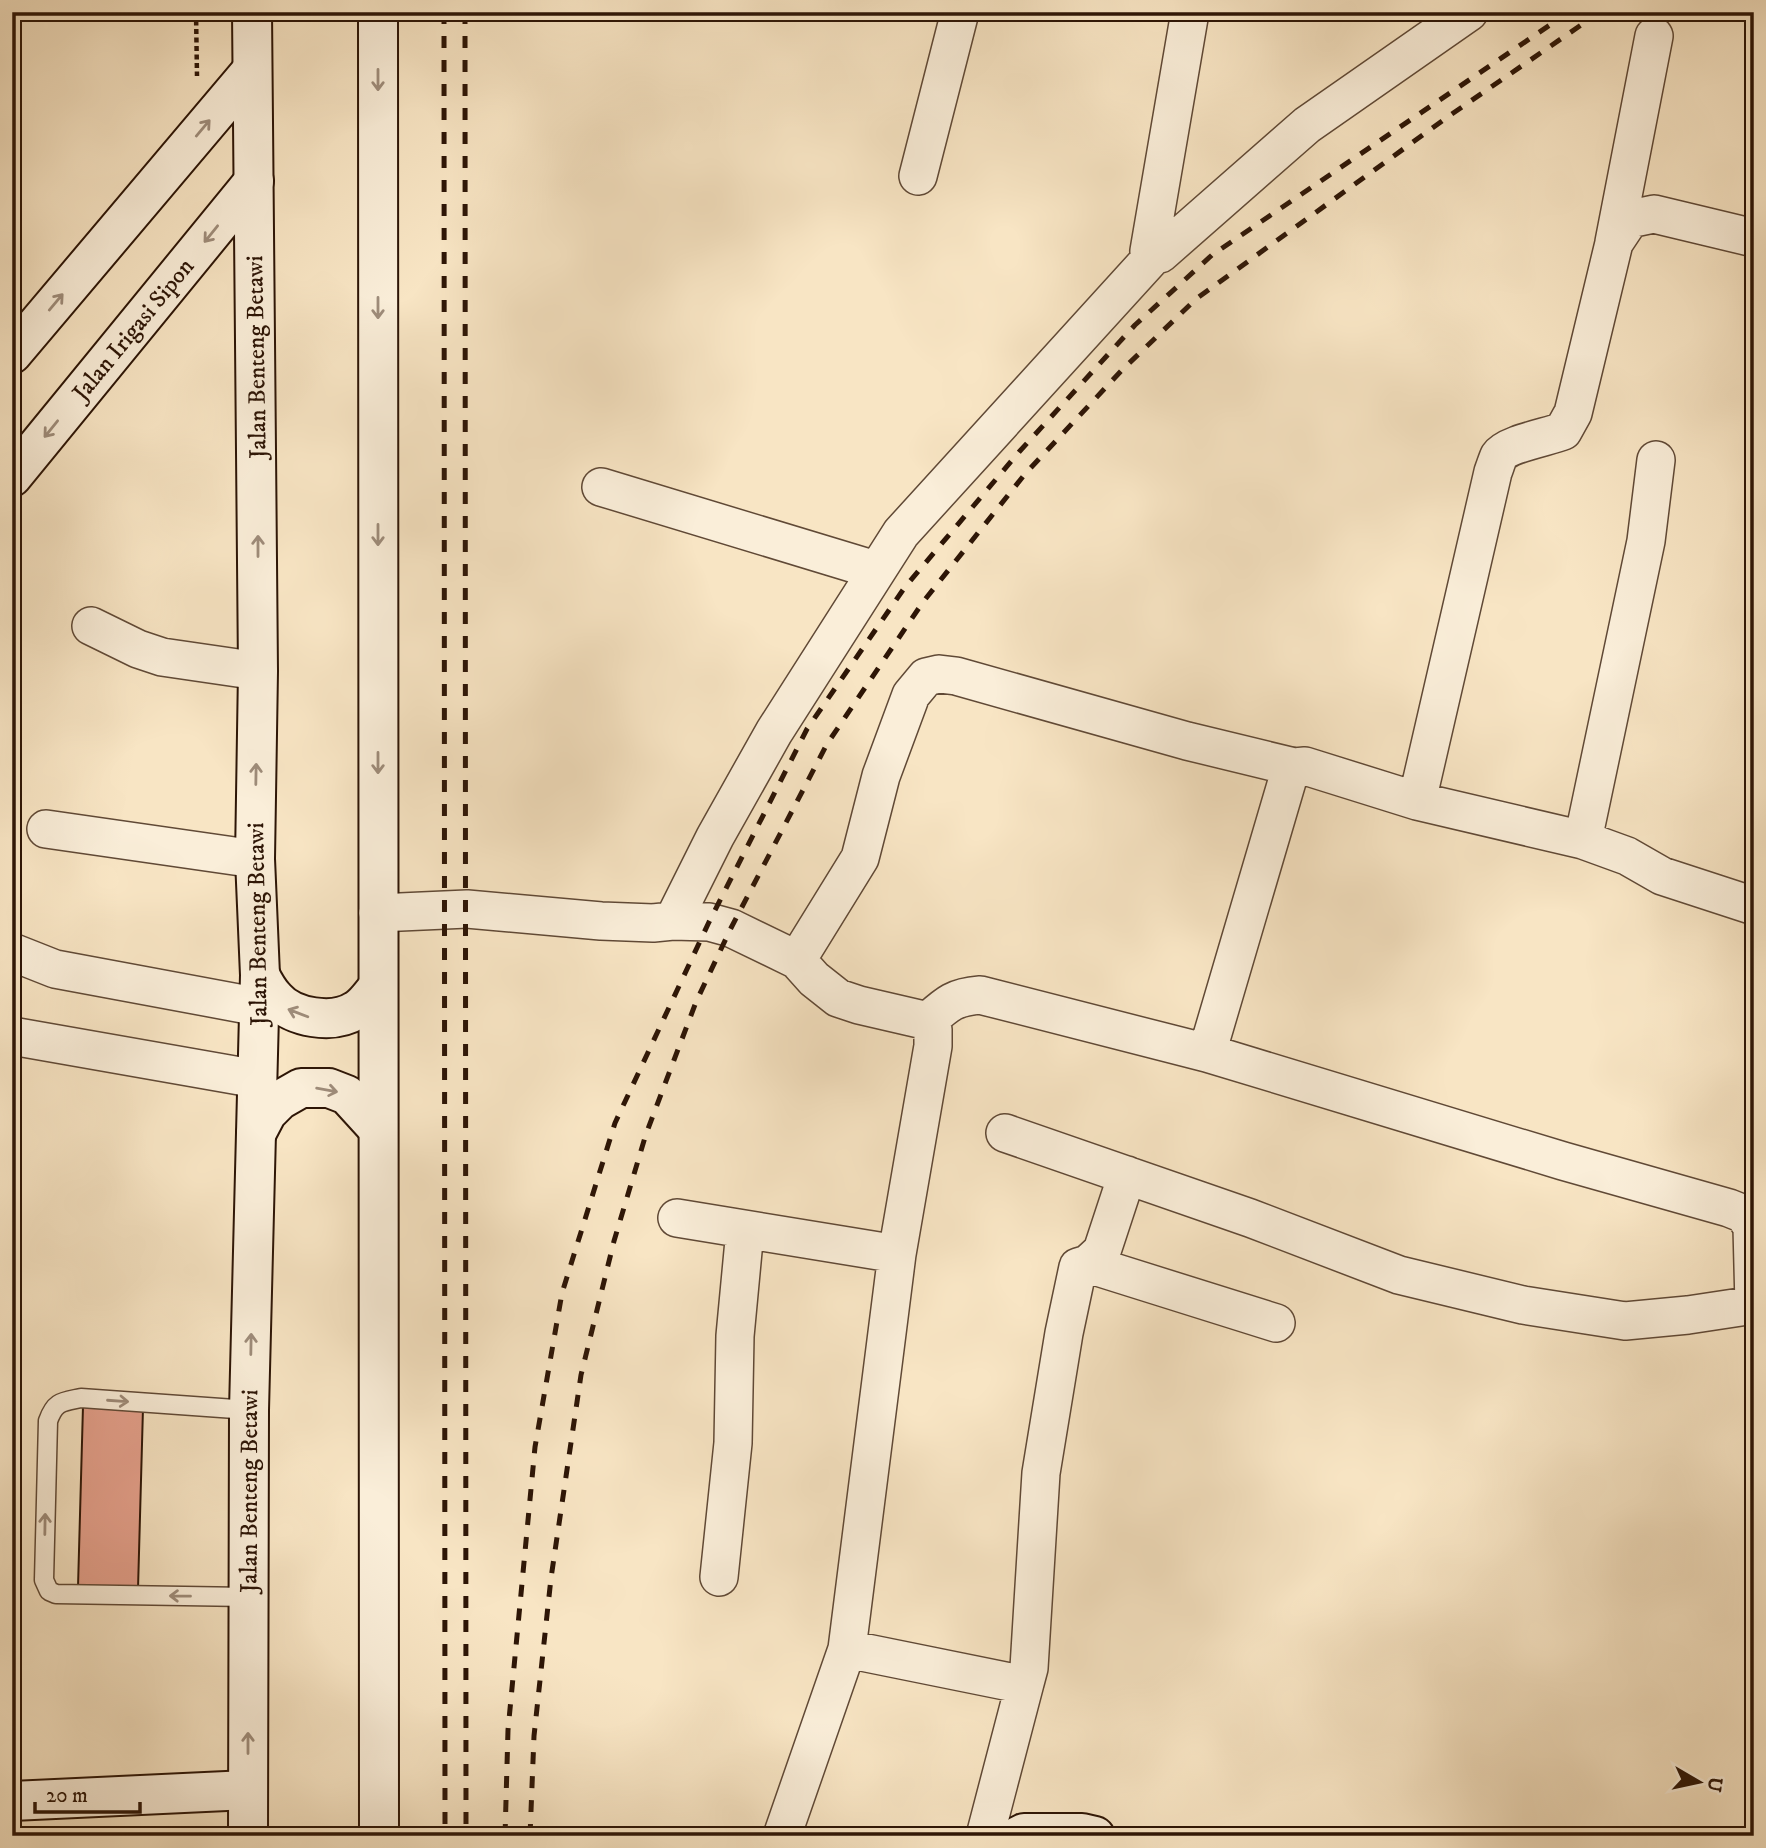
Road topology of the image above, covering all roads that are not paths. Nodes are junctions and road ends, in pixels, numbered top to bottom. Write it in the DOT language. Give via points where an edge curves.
graph roads {
  1 [pos="253,12"];
  2 [pos="378,12"];
  3 [pos="960,12"];
  4 [pos="1190,12"];
  5 [pos="1469,12"];
  6 [pos="1654,36"];
  7 [pos="252,70"];
  8 [pos="918,176"];
  9 [pos="254,181"];
  10 [pos="1754,238"];
  11 [pos="1614,243"];
  12 [pos="1154,255"];
  13 [pos="18,336"];
  14 [pos="1656,460"];
  15 [pos="12,477"];
  16 [pos="601,486"];
  17 [pos="875,570"];
  18 [pos="91,626"];
  19 [pos="258,671"];
  20 [pos="1294,767"];
  21 [pos="1416,801"];
  22 [pos="46,829"];
  23 [pos="1583,840"];
  24 [pos="255,859"];
  25 [pos="1754,906"];
  26 [pos="378,913"];
  27 [pos="673,921"];
  28 [pos="12,952"];
  29 [pos="797,960"];
  30 [pos="378,987"];
  31 [pos="259,991"];
  32 [pos="928,1021"];
  33 [pos="12,1036"];
  34 [pos="1207,1053"];
  35 [pos="257,1079"];
  36 [pos="378,1129"];
  37 [pos="1005,1133"];
  38 [pos="256,1134"];
  39 [pos="1127,1175"];
  40 [pos="677,1218"];
  41 [pos="745,1230"];
  42 [pos="897,1254"];
  43 [pos="1088,1264"];
  44 [pos="1754,1305"];
  45 [pos="1276,1323"];
  46 [pos="249,1409"];
  47 [pos="719,1577"];
  48 [pos="248,1597"];
  49 [pos="847,1649"];
  50 [pos="1025,1683"];
  51 [pos="248,1790"];
  52 [pos="12,1801"];
  53 [pos="248,1836"];
  54 [pos="379,1836"];
  55 [pos="782,1836"];
  56 [pos="985,1836"];
  57 [pos="1018,1836"];
  58 [pos="1095,1836"];
  1 -- 7 [label="main road, Jalan Benteng Betawi"];
  2 -- 26 [label="main road, one-way"];
  3 -- 8 [label="street"];
  4 -- 12 [label="street" via="1149,251"];
  5 -- 12 [label="street" via="1307,125"];
  6 -- 11 [label="street"];
  7 -- 9 [label="main road, Jalan Benteng Betawi"];
  13 -- 7 [label="main road, one-way"];
  9 -- 15 [label="main road, Jalan Irigasi Sipon, one-way"];
  19 -- 9 [label="main road, Jalan Benteng Betawi, one-way"];
  10 -- 11 [label="street" via="1654,214 1630,219"];
  11 -- 21 [label="street" via="1573,413 1563,431 1510,447 1493,472"];
  12 -- 17 [label="street" via="901,533"];
  14 -- 23 [label="street" via="1646,541"];
  16 -- 17 [label="street"];
  17 -- 27 [label="street" via="774,732"];
  18 -- 19 [label="street" via="162,657"];
  24 -- 19 [label="main road, Jalan Benteng Betawi, one-way"];
  20 -- 21 [label="street" via="1305,766"];
  20 -- 29 [label="street" via="956,676 926,677 911,695 881,776 860,858"];
  20 -- 34 [label="street"];
  21 -- 23 [label="street"];
  22 -- 24 [label="street"];
  23 -- 25 [label="street" via="1627,856 1662,877"];
  24 -- 31 [label="main road, Jalan Benteng Betawi"];
  26 -- 27 [label="street" via="467,909 601,921"];
  26 -- 30 [label="main road"];
  27 -- 29 [label="street" via="731,928"];
  28 -- 31 [label="street" via="55,969"];
  29 -- 32 [label="street" via="838,998"];
  30 -- 31 [label="main road, one-way" via="353,1012 326,1017 306,1017"];
  30 -- 36 [label="main road"];
  31 -- 35 [label="main road, Jalan Benteng Betawi"];
  32 -- 34 [label="street" via="948,1002 980,995"];
  32 -- 42 [label="street" via="933,1045"];
  33 -- 35 [label="street"];
  34 -- 44 [label="street" via="1744,1214 1752,1227"];
  35 -- 38 [label="main road, Jalan Benteng Betawi"];
  38 -- 36 [label="main road, one-way" via="267,1113 301,1087 329,1088 347,1095"];
  36 -- 54 [label="main road"];
  37 -- 39 [label="street"];
  46 -- 38 [label="main road, Jalan Benteng Betawi, one-way"];
  39 -- 43 [label="street" via="1102,1251"];
  39 -- 44 [label="street" via="1399,1275 1523,1305 1625,1321"];
  40 -- 41 [label="street"];
  41 -- 42 [label="street"];
  41 -- 47 [label="street" via="735,1336 733,1443"];
  42 -- 49 [label="street"];
  43 -- 45 [label="street"];
  43 -- 50 [label="street" via="1078,1267 1041,1473"];
  46 -- 48 [label="main road, Jalan Benteng Betawi"];
  48 -- 46 [label="lane, one-way" via="56,1594 48,1591 44,1580 52,1408 81,1398"];
  51 -- 48 [label="main road, Jalan Benteng Betawi, one-way"];
  49 -- 50 [label="street"];
  49 -- 55 [label="street"];
  50 -- 56 [label="street"];
  51 -- 52 [label="main road"];
  51 -- 53 [label="main road, Jalan Benteng Betawi"];
  57 -- 58 [label="main road"];
}
